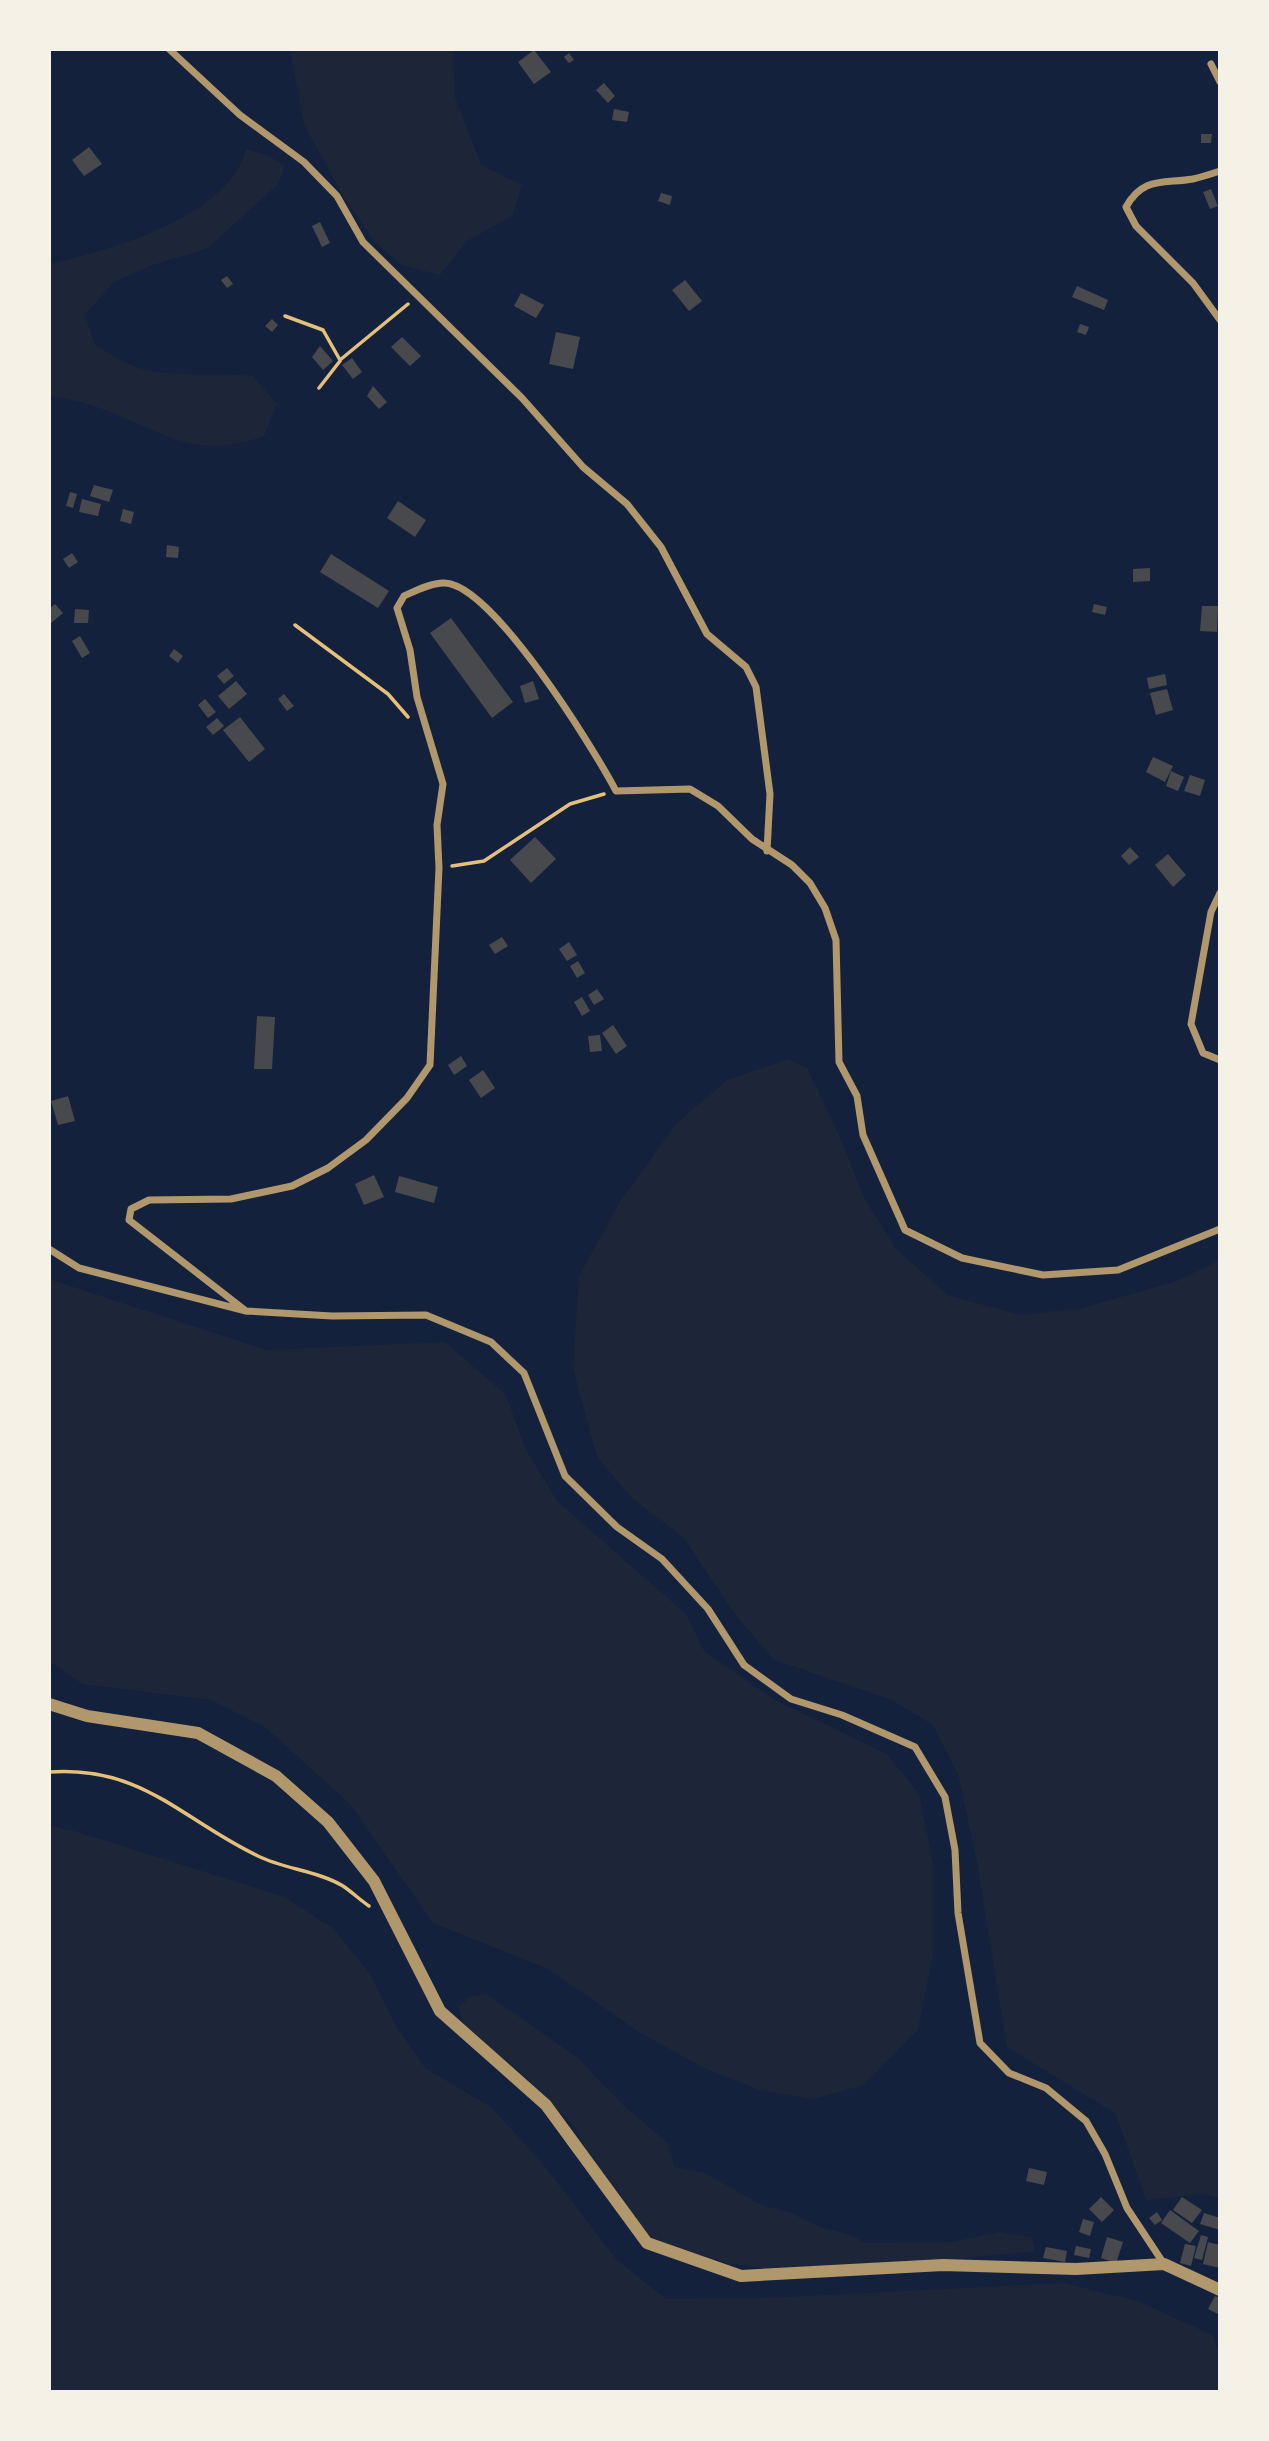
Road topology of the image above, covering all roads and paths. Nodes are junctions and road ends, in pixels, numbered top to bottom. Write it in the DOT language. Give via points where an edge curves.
graph roads {
  1 [pos="169,49"];
  2 [pos="1211,64"];
  3 [pos="1220,82"];
  4 [pos="1220,171"];
  5 [pos="418,295"];
  6 [pos="285,316"];
  7 [pos="1220,320"];
  8 [pos="340,361"];
  9 [pos="319,388"];
  10 [pos="295,625"];
  11 [pos="409,719"];
  12 [pos="617,791"];
  13 [pos="767,851"];
  14 [pos="439,868"];
  15 [pos="1220,893"];
  16 [pos="1220,1060"];
  17 [pos="1220,1228"];
  18 [pos="49,1249"];
  19 [pos="246,1311"];
  20 [pos="49,1704"];
  21 [pos="49,1772"];
  22 [pos="371,1909"];
  23 [pos="1164,2264"];
  24 [pos="1220,2290"];
  1 -- 5 [label="street" via="240,115 304,162 337,196 363,242"];
  2 -- 3 [label="street"];
  4 -- 7 [label="street" via="1192,179 1161,180 1133,193 1126,207 1136,226 1193,283"];
  5 -- 6 [label="path" via="340,360 323,330"];
  5 -- 13 [label="street" via="522,398 583,467 627,504 661,547 707,634 746,667 756,687 764,729 770,794"];
  8 -- 9 [label="path"];
  10 -- 11 [label="path" via="388,694"];
  12 -- 13 [label="street" via="690,789 718,806"];
  12 -- 14 [label="path" via="570,804 484,861"];
  12 -- 14 [label="street" via="548,680 505,628 464,590 445,583 404,596 397,608 399,621 443,785 437,825"];
  13 -- 17 [label="street" via="810,883 825,908 836,940 839,1062 857,1096 863,1135 905,1230 962,1258 1043,1275 1118,1270"];
  14 -- 19 [label="street" via="432,1051 430,1065 407,1098 366,1140 328,1168 292,1186 231,1199 149,1200 131,1209 130,1220"];
  15 -- 16 [label="street" via="1211,912 1191,1024 1203,1053"];
  18 -- 19 [label="street" via="79,1268"];
  19 -- 23 [label="street" via="426,1315 491,1342 524,1373 565,1476 617,1527 662,1559 708,1609 744,1665 791,1699 915,1747 945,1797 980,2043 1009,2073 1046,2088 1086,2121 1126,2208"];
  20 -- 23 [label="street" via="87,1716 198,1733 276,1776 328,1822 374,1881 440,2011 546,2105 647,2243 741,2276 943,2265 1076,2269"];
  21 -- 22 [label="path" via="74,1770 117,1777 173,1803 258,1856 342,1886"];
  23 -- 24 [label="street"];
}
